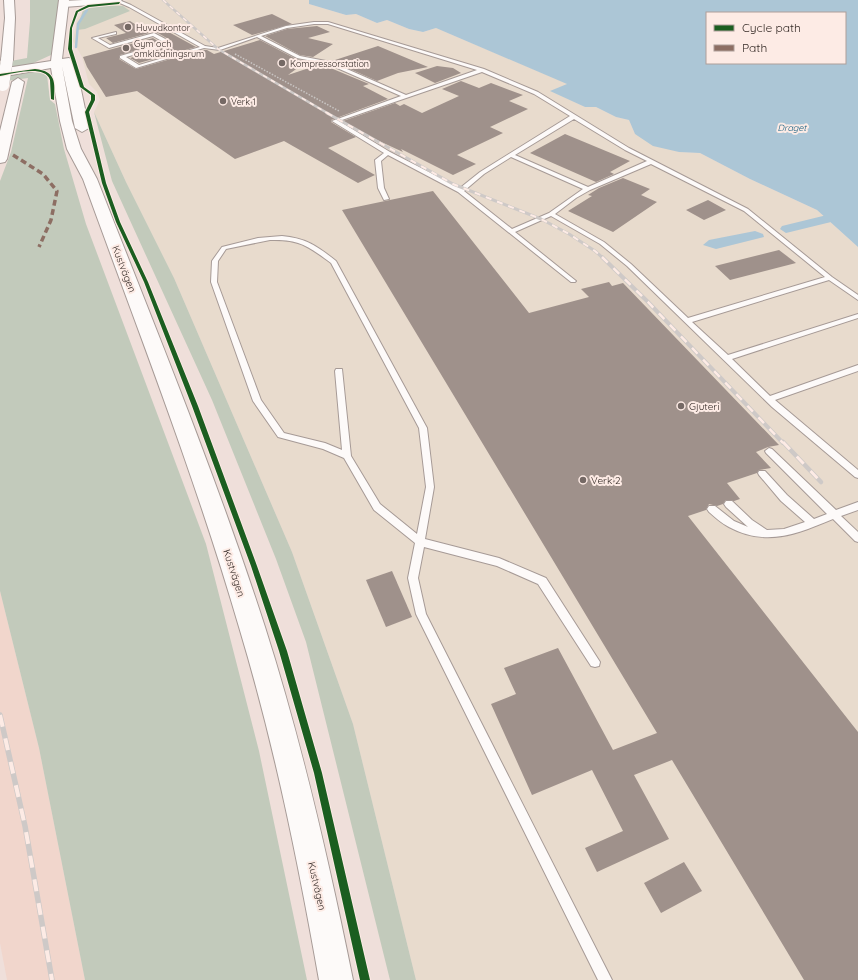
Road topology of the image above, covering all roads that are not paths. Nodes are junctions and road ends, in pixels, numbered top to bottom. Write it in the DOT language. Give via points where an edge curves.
graph roads {
  1 [pos="9,0"];
  2 [pos="117,0"];
  3 [pos="68,2"];
  4 [pos="114,33"];
  5 [pos="258,36"];
  6 [pos="204,47"];
  7 [pos="21,58"];
  8 [pos="63,62"];
  9 [pos="482,70"];
  10 [pos="0,72"];
  11 [pos="404,96"];
  12 [pos="0,99"];
  13 [pos="573,117"];
  14 [pos="388,153"];
  15 [pos="511,156"];
  16 [pos="0,159"];
  17 [pos="652,161"];
  18 [pos="588,189"];
  19 [pos="460,191"];
  20 [pos="386,199"];
  21 [pos="551,214"];
  22 [pos="510,232"];
  23 [pos="830,278"];
  24 [pos="573,281"];
  25 [pos="858,298"];
  26 [pos="858,316"];
  27 [pos="686,321"];
  28 [pos="727,358"];
  29 [pos="858,368"];
  30 [pos="339,371"];
  31 [pos="769,399"];
  32 [pos="769,451"];
  33 [pos="347,456"];
  34 [pos="762,473"];
  35 [pos="858,475"];
  36 [pos="729,504"];
  37 [pos="858,506"];
  38 [pos="712,509"];
  39 [pos="834,514"];
  40 [pos="812,523"];
  41 [pos="768,535"];
  42 [pos="858,538"];
  43 [pos="420,542"];
  44 [pos="594,662"];
  45 [pos="336,980"];
  46 [pos="605,980"];
  1 -- 12 [label="main road, bridge" via="7,60"];
  2 -- 3 [label="street"];
  2 -- 6 [label="lane"];
  3 -- 8 [label="main road, Kustvägen" via="57,45"];
  4 -- 6 [label="lane" via="94,38 109,47 154,34 169,43 122,56 138,67"];
  5 -- 6 [label="lane" via="218,49"];
  5 -- 9 [label="lane" via="300,24 328,23"];
  5 -- 11 [label="lane" via="299,56 329,63"];
  7 -- 16 [label="main road"];
  8 -- 10 [label="main road"];
  8 -- 45 [label="main road, Kustvägen" via="66,121 74,149 90,179 179,415 253,628 285,746"];
  9 -- 11 [label="lane"];
  9 -- 13 [label="lane" via="536,93"];
  11 -- 14 [label="lane" via="335,120"];
  13 -- 15 [label="lane"];
  13 -- 17 [label="lane"];
  14 -- 19 [label="lane"];
  14 -- 20 [label="lane" via="378,160 381,188"];
  15 -- 18 [label="lane"];
  15 -- 19 [label="lane" via="482,173"];
  17 -- 18 [label="lane"];
  17 -- 23 [label="lane" via="746,210"];
  18 -- 21 [label="lane"];
  19 -- 22 [label="lane"];
  21 -- 22 [label="lane"];
  21 -- 27 [label="lane" via="602,243 629,265"];
  22 -- 24 [label="lane"];
  23 -- 25 [label="lane"];
  23 -- 27 [label="lane"];
  26 -- 28 [label="lane"];
  27 -- 28 [label="lane"];
  28 -- 31 [label="lane"];
  29 -- 31 [label="lane"];
  30 -- 33 [label="lane"];
  31 -- 35 [label="lane"];
  32 -- 39 [label="lane"];
  33 -- 43 [label="lane" via="377,507"];
  33 -- 43 [label="lane" via="325,446 281,435 257,401 214,282 215,261 224,248 288,238 313,246 334,262 423,428 430,487"];
  34 -- 40 [label="lane" via="784,498"];
  36 -- 41 [label="lane" via="749,523"];
  37 -- 39 [label="lane"];
  38 -- 41 [label="lane" via="742,531"];
  39 -- 40 [label="lane"];
  39 -- 42 [label="lane"];
  40 -- 41 [label="lane" via="790,533"];
  43 -- 44 [label="lane" via="499,562 542,581"];
  43 -- 46 [label="lane" via="413,578 421,614"];
}
